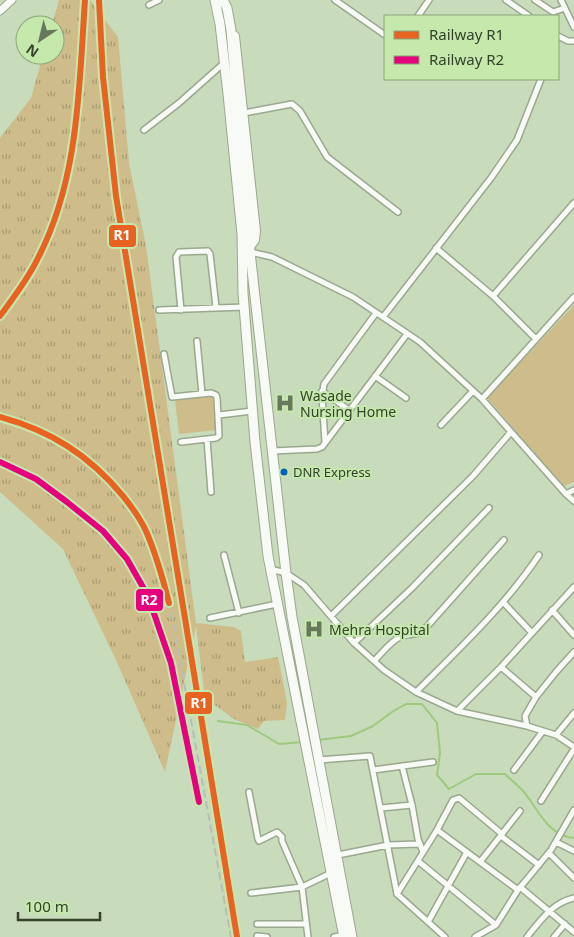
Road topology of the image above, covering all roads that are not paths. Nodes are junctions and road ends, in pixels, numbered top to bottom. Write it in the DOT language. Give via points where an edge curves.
graph roads {
  1 [pos="12,0"];
  2 [pos="159,0"];
  3 [pos="215,0"];
  4 [pos="223,0"];
  5 [pos="229,0"];
  6 [pos="335,0"];
  7 [pos="429,0"];
  8 [pos="506,0"];
  9 [pos="536,0"];
  10 [pos="561,0"];
  11 [pos="150,5"];
  12 [pos="565,8"];
  13 [pos="0,11"];
  14 [pos="419,15"];
  15 [pos="528,15"];
  16 [pos="574,27"];
  17 [pos="384,34"];
  18 [pos="559,36"];
  19 [pos="574,41"];
  20 [pos="225,62"];
  21 [pos="541,80"];
  22 [pos="244,113"];
  23 [pos="144,130"];
  24 [pos="574,202"];
  25 [pos="398,212"];
  26 [pos="436,248"];
  27 [pos="250,250"];
  28 [pos="493,296"];
  29 [pos="574,297"];
  30 [pos="216,307"];
  31 [pos="244,307"];
  32 [pos="159,310"];
  33 [pos="181,310"];
  34 [pos="376,313"];
  35 [pos="383,318"];
  36 [pos="407,334"];
  37 [pos="536,339"];
  38 [pos="197,341"];
  39 [pos="164,354"];
  40 [pos="375,376"];
  41 [pos="322,391"];
  42 [pos="473,391"];
  43 [pos="202,394"];
  44 [pos="406,398"];
  45 [pos="482,399"];
  46 [pos="252,410"];
  47 [pos="349,410"];
  48 [pos="219,415"];
  49 [pos="441,425"];
  50 [pos="511,432"];
  51 [pos="207,439"];
  52 [pos="181,442"];
  53 [pos="325,442"];
  54 [pos="272,451"];
  55 [pos="574,490"];
  56 [pos="211,492"];
  57 [pos="566,494"];
  58 [pos="574,502"];
  59 [pos="489,508"];
  60 [pos="504,540"];
  61 [pos="224,555"];
  62 [pos="539,555"];
  63 [pos="270,569"];
  64 [pos="286,573"];
  65 [pos="574,588"];
  66 [pos="503,602"];
  67 [pos="277,604"];
  68 [pos="552,610"];
  69 [pos="239,613"];
  70 [pos="331,616"];
  71 [pos="210,618"];
  72 [pos="532,633"];
  73 [pos="574,635"];
  74 [pos="354,643"];
  75 [pos="574,652"];
  76 [pos="374,661"];
  77 [pos="501,667"];
  78 [pos="416,692"];
  79 [pos="536,697"];
  80 [pos="457,711"];
  81 [pos="574,713"];
  82 [pos="527,726"];
  83 [pos="543,731"];
  84 [pos="556,735"];
  85 [pos="574,748"];
  86 [pos="318,756"];
  87 [pos="433,762"];
  88 [pos="402,766"];
  89 [pos="373,770"];
  90 [pos="514,770"];
  91 [pos="249,792"];
  92 [pos="541,801"];
  93 [pos="412,805"];
  94 [pos="381,808"];
  95 [pos="574,810"];
  96 [pos="520,812"];
  97 [pos="437,830"];
  98 [pos="501,835"];
  99 [pos="557,840"];
  100 [pos="419,844"];
  101 [pos="388,845"];
  102 [pos="574,851"];
  103 [pos="423,852"];
  104 [pos="466,852"];
  105 [pos="549,852"];
  106 [pos="338,855"];
  107 [pos="418,861"];
  108 [pos="480,862"];
  109 [pos="539,865"];
  110 [pos="332,873"];
  111 [pos="574,878"];
  112 [pos="448,886"];
  113 [pos="302,887"];
  114 [pos="519,889"];
  115 [pos="252,893"];
  116 [pos="397,894"];
  117 [pos="574,898"];
  118 [pos="549,911"];
  119 [pos="428,922"];
  120 [pos="256,924"];
  121 [pos="306,924"];
  122 [pos="565,924"];
  123 [pos="496,925"];
  124 [pos="574,932"];
  125 [pos="257,936"];
  126 [pos="267,937"];
  127 [pos="308,937"];
  128 [pos="344,937"];
  129 [pos="445,937"];
  130 [pos="475,937"];
  131 [pos="527,937"];
  132 [pos="554,937"];
  1 -- 13 [label="street"];
  2 -- 11 [label="street"];
  3 -- 20 [label="highway"];
  4 -- 27 [label="highway" via="231,30"];
  5 -- 22 [label="main road"];
  6 -- 17 [label="street"];
  7 -- 14 [label="street"];
  8 -- 15 [label="street"];
  9 -- 12 [label="street" via="553,12"];
  10 -- 12 [label="street"];
  12 -- 16 [label="street"];
  18 -- 19 [label="street"];
  20 -- 23 [label="street"];
  20 -- 31 [label="highway" via="242,234"];
  21 -- 26 [label="street" via="517,140"];
  22 -- 25 [label="street" via="292,104 300,111 327,157"];
  22 -- 27 [label="main road" via="256,231"];
  24 -- 28 [label="street"];
  26 -- 28 [label="street"];
  26 -- 35 [label="street"];
  27 -- 34 [label="street" via="272,256 353,297"];
  27 -- 54 [label="highway"];
  28 -- 37 [label="street"];
  29 -- 37 [label="street"];
  30 -- 31 [label="street"];
  30 -- 33 [label="street"];
  30 -- 33 [label="street" via="208,251 179,252 176,257"];
  31 -- 46 [label="highway"];
  32 -- 33 [label="street"];
  34 -- 35 [label="street"];
  34 -- 41 [label="street"];
  35 -- 36 [label="street"];
  36 -- 40 [label="street"];
  36 -- 42 [label="street"];
  37 -- 45 [label="street"];
  38 -- 43 [label="street"];
  39 -- 43 [label="street" via="172,397"];
  40 -- 44 [label="street"];
  40 -- 47 [label="street"];
  41 -- 47 [label="street"];
  41 -- 53 [label="street"];
  42 -- 45 [label="street"];
  42 -- 49 [label="street"];
  43 -- 48 [label="street" via="216,394"];
  45 -- 50 [label="street"];
  46 -- 48 [label="street"];
  46 -- 63 [label="highway"];
  47 -- 53 [label="street"];
  48 -- 51 [label="street" via="219,436"];
  50 -- 57 [label="street"];
  50 -- 70 [label="street" via="473,476"];
  51 -- 52 [label="street"];
  51 -- 56 [label="street"];
  53 -- 54 [label="street" via="317,449"];
  54 -- 64 [label="highway"];
  55 -- 57 [label="street"];
  57 -- 58 [label="street"];
  59 -- 74 [label="street"];
  60 -- 76 [label="street" via="423,630 398,638"];
  61 -- 69 [label="street"];
  62 -- 66 [label="street"];
  63 -- 64 [label="street"];
  63 -- 67 [label="highway"];
  64 -- 70 [label="street" via="304,585"];
  64 -- 86 [label="highway"];
  65 -- 68 [label="street"];
  66 -- 72 [label="street"];
  66 -- 78 [label="street"];
  67 -- 69 [label="street"];
  67 -- 110 [label="highway"];
  68 -- 72 [label="street"];
  68 -- 73 [label="street"];
  69 -- 71 [label="street"];
  70 -- 74 [label="street"];
  72 -- 77 [label="street"];
  74 -- 76 [label="street"];
  75 -- 79 [label="street"];
  76 -- 78 [label="street"];
  77 -- 79 [label="street"];
  77 -- 80 [label="street"];
  78 -- 80 [label="street"];
  79 -- 82 [label="street" via="525,716"];
  80 -- 82 [label="street"];
  81 -- 84 [label="street"];
  82 -- 83 [label="street"];
  83 -- 84 [label="street"];
  83 -- 90 [label="street"];
  84 -- 85 [label="street"];
  85 -- 92 [label="street"];
  86 -- 89 [label="street" via="370,756"];
  86 -- 106 [label="highway"];
  87 -- 88 [label="street"];
  88 -- 89 [label="street"];
  88 -- 93 [label="street"];
  89 -- 94 [label="street"];
  91 -- 113 [label="street" via="259,841 277,832 282,837"];
  93 -- 94 [label="street"];
  93 -- 100 [label="street"];
  94 -- 101 [label="street"];
  95 -- 99 [label="street"];
  96 -- 98 [label="street"];
  97 -- 98 [label="street" via="453,800 459,798"];
  97 -- 103 [label="street"];
  97 -- 104 [label="street"];
  98 -- 108 [label="street"];
  98 -- 109 [label="street"];
  99 -- 102 [label="street"];
  99 -- 105 [label="street"];
  100 -- 101 [label="street"];
  100 -- 103 [label="street"];
  101 -- 106 [label="street"];
  101 -- 116 [label="street"];
  103 -- 107 [label="street"];
  104 -- 108 [label="street"];
  104 -- 112 [label="street"];
  105 -- 109 [label="street"];
  105 -- 111 [label="street"];
  106 -- 128 [label="highway"];
  107 -- 112 [label="street"];
  107 -- 116 [label="street"];
  108 -- 114 [label="street"];
  109 -- 114 [label="street"];
  110 -- 113 [label="street"];
  110 -- 128 [label="highway"];
  112 -- 119 [label="street"];
  112 -- 123 [label="street"];
  113 -- 115 [label="street"];
  113 -- 121 [label="street"];
  114 -- 118 [label="street"];
  114 -- 123 [label="street"];
  116 -- 119 [label="street"];
  117 -- 118 [label="street"];
  118 -- 122 [label="street"];
  118 -- 131 [label="street"];
  119 -- 129 [label="street"];
  120 -- 121 [label="street"];
  121 -- 127 [label="street"];
  122 -- 124 [label="street"];
  122 -- 132 [label="street"];
  123 -- 130 [label="street"];
  125 -- 126 [label="street"];
}
